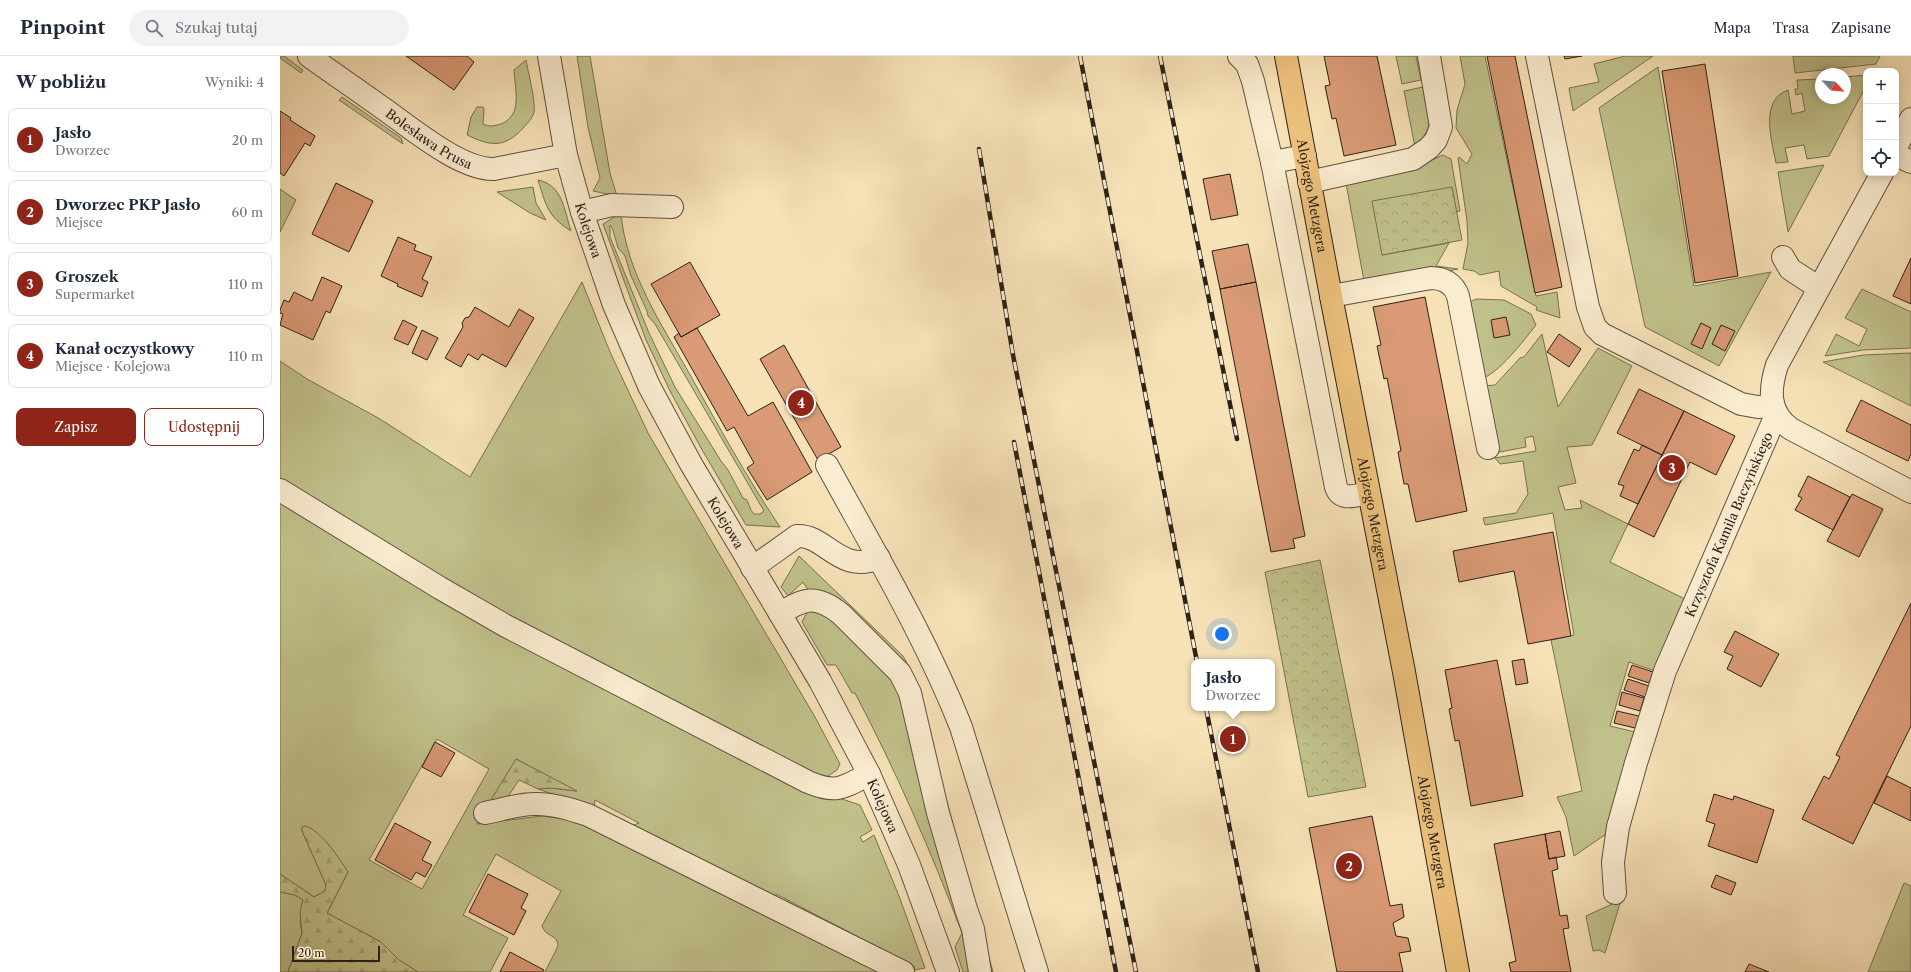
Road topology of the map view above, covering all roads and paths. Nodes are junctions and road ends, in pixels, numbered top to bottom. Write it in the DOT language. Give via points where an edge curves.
graph roads {
  1 [pos="309,56"];
  2 [pos="549,56"];
  3 [pos="1239,56"];
  4 [pos="1286,56"];
  5 [pos="1429,56"];
  6 [pos="1538,56"];
  7 [pos="1911,119"];
  8 [pos="1899,141"];
  9 [pos="566,155"];
  10 [pos="1305,156"];
  11 [pos="1899,156"];
  12 [pos="1272,162"];
  13 [pos="1911,162"];
  14 [pos="1880,176"];
  15 [pos="1309,182"];
  16 [pos="672,207"];
  17 [pos="582,212"];
  18 [pos="1783,257"];
  19 [pos="1818,288"];
  20 [pos="1330,296"];
  21 [pos="1774,410"];
  22 [pos="1488,448"];
  23 [pos="827,465"];
  24 [pos="280,490"];
  25 [pos="1911,492"];
  26 [pos="1369,493"];
  27 [pos="879,558"];
  28 [pos="752,568"];
  29 [pos="780,614"];
  30 [pos="869,774"];
  31 [pos="485,813"];
  32 [pos="1614,893"];
  33 [pos="903,972"];
  34 [pos="948,972"];
  35 [pos="980,972"];
  36 [pos="1037,972"];
  37 [pos="1458,972"];
  1 -- 9 [label="street, Bolesława Prusa" via="435,144 473,165 494,169"];
  2 -- 9 [label="street, Kolejowa"];
  3 -- 12 [label="street" via="1247,64 1253,81"];
  4 -- 10 [label="main road, Alojzego Metzgera"];
  5 -- 15 [label="street" via="1441,127 1436,140 1429,148 1413,159"];
  6 -- 21 [label="street" via="1588,307 1595,327 1602,334 1741,404"];
  7 -- 8 [label="street"];
  9 -- 17 [label="street, Kolejowa"];
  10 -- 12 [label="street"];
  10 -- 15 [label="main road, Alojzego Metzgera"];
  11 -- 13 [label="street"];
  12 -- 26 [label="street" via="1336,487 1339,494 1344,496"];
  14 -- 19 [label="street, Krzysztofa Kamila Baczyńskiego"];
  15 -- 20 [label="main road, Alojzego Metzgera"];
  16 -- 17 [label="street" via="612,205"];
  17 -- 28 [label="street, Kolejowa" via="614,305 649,386 690,464"];
  18 -- 19 [label="street" via="1794,272"];
  19 -- 21 [label="street, Krzysztofa Kamila Baczyńskiego" via="1777,365 1774,376"];
  20 -- 22 [label="street" via="1431,278 1450,284 1458,296"];
  20 -- 26 [label="main road, Alojzego Metzgera"];
  21 -- 25 [label="street" via="1786,426 1797,433"];
  21 -- 32 [label="street, Krzysztofa Kamila Baczyńskiego" via="1663,678 1618,827 1613,862"];
  23 -- 27 [label="street"];
  24 -- 30 [label="street" via="506,626 808,782 827,789 837,789"];
  26 -- 37 [label="main road, Alojzego Metzgera"];
  27 -- 28 [label="street" via="867,562 849,561 802,535 793,537"];
  27 -- 36 [label="street" via="948,694 961,727"];
  28 -- 29 [label="street, Kolejowa"];
  29 -- 30 [label="street, Kolejowa" via="820,681"];
  29 -- 35 [label="street" via="806,600 833,608 904,678 910,693 938,814 972,923"];
  30 -- 34 [label="street, Kolejowa" via="909,865"];
  31 -- 33 [label="street" via="540,804 588,815"];
}
